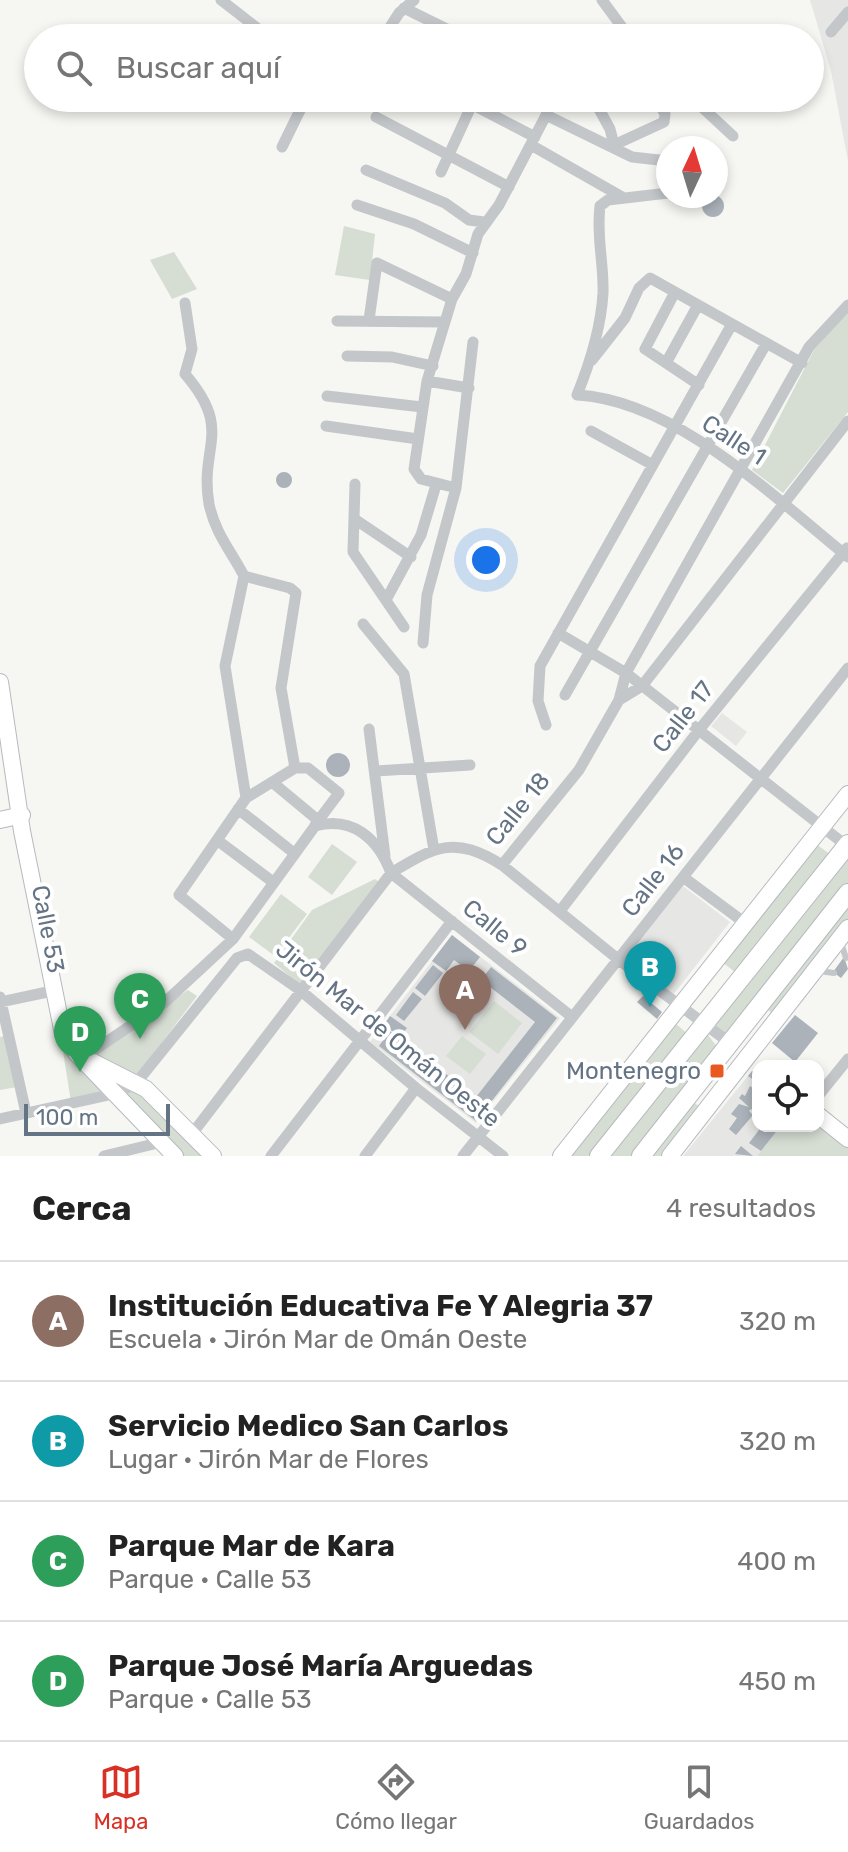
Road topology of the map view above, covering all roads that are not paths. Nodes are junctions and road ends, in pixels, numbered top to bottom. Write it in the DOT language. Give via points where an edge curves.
graph roads {
  1 [pos="221,0"];
  2 [pos="602,0"];
  3 [pos="409,4"];
  4 [pos="848,12"];
  5 [pos="252,24"];
  6 [pos="394,24"];
  7 [pos="442,24"];
  8 [pos="620,24"];
  9 [pos="831,32"];
  10 [pos="299,112"];
  11 [pos="470,112"];
  12 [pos="490,112"];
  13 [pos="548,112"];
  14 [pos="601,112"];
  15 [pos="664,112"];
  16 [pos="707,112"];
  17 [pos="546,115"];
  18 [pos="376,117"];
  19 [pos="733,136"];
  20 [pos="533,141"];
  21 [pos="614,145"];
  22 [pos="282,147"];
  23 [pos="452,155"];
  24 [pos="656,160"];
  25 [pos="366,170"];
  26 [pos="441,172"];
  27 [pos="509,187"];
  28 [pos="656,194"];
  29 [pos="624,198"];
  30 [pos="357,205"];
  31 [pos="484,222"];
  32 [pos="473,253"];
  33 [pos="675,292"];
  34 [pos="452,299"];
  35 [pos="185,303"];
  36 [pos="698,305"];
  37 [pos="848,305"];
  38 [pos="369,320"];
  39 [pos="337,321"];
  40 [pos="444,322"];
  41 [pos="732,324"];
  42 [pos="473,342"];
  43 [pos="766,344"];
  44 [pos="347,356"];
  45 [pos="666,363"];
  46 [pos="802,363"];
  47 [pos="589,364"];
  48 [pos="433,366"];
  49 [pos="427,381"];
  50 [pos="699,385"];
  51 [pos="469,388"];
  52 [pos="327,396"];
  53 [pos="422,407"];
  54 [pos="848,421"];
  55 [pos="326,426"];
  56 [pos="674,428"];
  57 [pos="591,431"];
  58 [pos="418,439"];
  59 [pos="708,447"];
  60 [pos="651,464"];
  61 [pos="739,467"];
  62 [pos="355,484"];
  63 [pos="436,485"];
  64 [pos="456,488"];
  65 [pos="782,502"];
  66 [pos="356,520"];
  67 [pos="846,552"];
  68 [pos="411,557"];
  69 [pos="244,576"];
  70 [pos="386,600"];
  71 [pos="363,624"];
  72 [pos="404,627"];
  73 [pos="558,633"];
  74 [pos="423,643"];
  75 [pos="590,653"];
  76 [pos="848,668"];
  77 [pos="626,673"];
  78 [pos="0,682"];
  79 [pos="642,686"];
  80 [pos="565,695"];
  81 [pos="619,700"];
  82 [pos="546,725"];
  83 [pos="369,729"];
  84 [pos="699,730"];
  85 [pos="470,765"];
  86 [pos="295,768"];
  87 [pos="419,768"];
  88 [pos="376,771"];
  89 [pos="760,779"];
  90 [pos="272,782"];
  91 [pos="848,794"];
  92 [pos="246,798"];
  93 [pos="238,809"];
  94 [pos="22,815"];
  95 [pos="0,820"];
  96 [pos="317,823"];
  97 [pos="822,827"];
  98 [pos="217,840"];
  99 [pos="848,846"];
  100 [pos="434,850"];
  101 [pos="294,853"];
  102 [pos="385,856"];
  103 [pos="502,865"];
  104 [pos="391,873"];
  105 [pos="683,877"];
  106 [pos="273,882"];
  107 [pos="848,893"];
  108 [pos="560,911"];
  109 [pos="452,921"];
  110 [pos="745,923"];
  111 [pos="844,934"];
  112 [pos="233,939"];
  113 [pos="846,958"];
  114 [pos="619,960"];
  115 [pos="815,971"];
  116 [pos="834,973"];
  117 [pos="300,990"];
  118 [pos="52,991"];
  119 [pos="0,1000"];
  120 [pos="679,1006"];
  121 [pos="572,1017"];
  122 [pos="703,1024"];
  123 [pos="360,1037"];
  124 [pos="730,1043"];
  125 [pos="72,1049"];
  126 [pos="848,1059"];
  127 [pos="752,1060"];
  128 [pos="755,1060"];
  129 [pos="752,1064"];
  130 [pos="137,1082"];
  131 [pos="416,1088"];
  132 [pos="824,1089"];
  133 [pos="118,1093"];
  134 [pos="26,1113"];
  135 [pos="0,1119"];
  136 [pos="824,1120"];
  137 [pos="192,1134"];
  138 [pos="478,1137"];
  139 [pos="848,1139"];
  140 [pos="162,1142"];
  141 [pos="104,1156"];
  142 [pos="175,1156"];
  143 [pos="213,1156"];
  144 [pos="271,1156"];
  145 [pos="365,1156"];
  146 [pos="463,1156"];
  147 [pos="503,1156"];
  148 [pos="561,1156"];
  149 [pos="599,1156"];
  150 [pos="641,1156"];
  151 [pos="670,1156"];
  1 -- 5 [label="street"];
  2 -- 8 [label="street"];
  3 -- 6 [label="street"];
  3 -- 7 [label="street"];
  4 -- 9 [label="street"];
  10 -- 22 [label="street"];
  11 -- 23 [label="street"];
  12 -- 20 [label="street"];
  13 -- 17 [label="street"];
  14 -- 21 [label="street"];
  15 -- 21 [label="street" via="664,122"];
  16 -- 19 [label="street"];
  17 -- 20 [label="street"];
  17 -- 21 [label="street"];
  18 -- 23 [label="street"];
  20 -- 27 [label="street"];
  20 -- 29 [label="street"];
  21 -- 24 [label="street" via="632,157"];
  23 -- 26 [label="street"];
  23 -- 27 [label="street"];
  25 -- 31 [label="street" via="445,203 469,220"];
  27 -- 31 [label="street"];
  28 -- 29 [label="street"];
  29 -- 47 [label="street" via="600,206 603,294"];
  30 -- 32 [label="street" via="414,224"];
  31 -- 32 [label="street"];
  32 -- 34 [label="street"];
  33 -- 36 [label="street"];
  33 -- 45 [label="street" via="645,349"];
  33 -- 47 [label="street" via="650,278 644,282 625,318"];
  34 -- 38 [label="street" via="377,263"];
  34 -- 40 [label="street"];
  35 -- 69 [label="street" via="192,349 185,374 203,395 212,424 209,501 220,541"];
  36 -- 41 [label="street"];
  36 -- 45 [label="street"];
  37 -- 46 [label="street" via="809,347"];
  38 -- 39 [label="street"];
  38 -- 40 [label="street"];
  40 -- 48 [label="street"];
  41 -- 43 [label="street"];
  41 -- 50 [label="street"];
  42 -- 51 [label="street"];
  43 -- 46 [label="street"];
  43 -- 59 [label="street"];
  44 -- 48 [label="street" via="392,357"];
  45 -- 50 [label="street"];
  46 -- 61 [label="street"];
  47 -- 56 [label="street, Calle 1" via="577,395 628,404"];
  48 -- 49 [label="street"];
  49 -- 51 [label="street"];
  49 -- 53 [label="street"];
  50 -- 56 [label="street"];
  51 -- 64 [label="street"];
  52 -- 53 [label="street"];
  53 -- 58 [label="street"];
  54 -- 65 [label="street, Calle 18"];
  55 -- 58 [label="street"];
  56 -- 59 [label="street, Calle 1"];
  56 -- 60 [label="street"];
  57 -- 60 [label="street"];
  58 -- 63 [label="street" via="417,476"];
  59 -- 61 [label="street, Calle 1"];
  59 -- 75 [label="street"];
  60 -- 73 [label="street"];
  61 -- 65 [label="street, Calle 1"];
  61 -- 77 [label="street"];
  62 -- 66 [label="street"];
  63 -- 64 [label="street"];
  63 -- 68 [label="street"];
  64 -- 74 [label="street" via="427,595"];
  65 -- 67 [label="street, Calle 1"];
  65 -- 79 [label="street, Calle 18"];
  66 -- 68 [label="street"];
  66 -- 70 [label="street" via="353,552"];
  67 -- 84 [label="street, Calle 17"];
  68 -- 70 [label="street"];
  69 -- 86 [label="street" via="296,593 281,688"];
  69 -- 92 [label="street" via="225,666"];
  70 -- 72 [label="street"];
  71 -- 87 [label="street" via="404,674"];
  73 -- 75 [label="street"];
  73 -- 82 [label="street" via="540,666 538,701"];
  75 -- 77 [label="street"];
  75 -- 80 [label="street"];
  76 -- 89 [label="street, Calle 16"];
  77 -- 79 [label="street"];
  77 -- 81 [label="street"];
  78 -- 94 [label="street, Calle 53"];
  79 -- 81 [label="street, Calle 18"];
  79 -- 84 [label="street"];
  81 -- 103 [label="street, Calle 18" via="579,770"];
  83 -- 88 [label="street"];
  84 -- 89 [label="street"];
  84 -- 108 [label="street, Calle 17"];
  85 -- 87 [label="street"];
  86 -- 90 [label="street"];
  86 -- 96 [label="street" via="308,768 339,793"];
  87 -- 88 [label="street"];
  87 -- 100 [label="street"];
  88 -- 102 [label="street"];
  89 -- 97 [label="street"];
  89 -- 105 [label="street, Calle 16"];
  90 -- 92 [label="street"];
  90 -- 96 [label="street"];
  91 -- 97 [label="street"];
  92 -- 93 [label="street"];
  93 -- 98 [label="street"];
  93 -- 101 [label="street"];
  94 -- 95 [label="street"];
  94 -- 118 [label="street, Calle 53"];
  94 -- 125 [label="street, Calle 53" via="29,827"];
  96 -- 101 [label="street"];
  96 -- 102 [label="street" via="348,824"];
  97 -- 99 [label="street"];
  97 -- 110 [label="street"];
  98 -- 106 [label="street"];
  98 -- 112 [label="street" via="179,895"];
  99 -- 122 [label="main road"];
  100 -- 103 [label="street, Calle 18" via="471,847"];
  100 -- 104 [label="street, Calle 18"];
  101 -- 106 [label="street"];
  102 -- 104 [label="street"];
  103 -- 108 [label="street"];
  104 -- 109 [label="street, Calle 9"];
  104 -- 117 [label="street, Calle 18"];
  105 -- 110 [label="street"];
  105 -- 114 [label="street, Calle 16"];
  106 -- 112 [label="street"];
  107 -- 124 [label="main road"];
  108 -- 114 [label="street"];
  109 -- 121 [label="street, Calle 9"];
  109 -- 123 [label="street"];
  110 -- 120 [label="street"];
  111 -- 113 [label="lane"];
  111 -- 115 [label="street"];
  112 -- 125 [label="street" via="164,1003 90,1053"];
  114 -- 120 [label="street"];
  114 -- 121 [label="street, Calle 16"];
  115 -- 116 [label="lane"];
  115 -- 128 [label="street"];
  117 -- 123 [label="street, Jirón Mar de Omán Oeste"];
  117 -- 130 [label="street, Jirón Mar de Omán Oeste" via="254,955 242,954"];
  117 -- 137 [label="street, Calle 18"];
  118 -- 119 [label="street"];
  118 -- 125 [label="street, Calle 53"];
  119 -- 134 [label="street"];
  120 -- 122 [label="street"];
  120 -- 148 [label="street"];
  121 -- 138 [label="street, Calle 16"];
  122 -- 124 [label="street"];
  122 -- 149 [label="main road"];
  123 -- 131 [label="street, Jirón Mar de Omán Oeste"];
  123 -- 144 [label="street"];
  124 -- 127 [label="street"];
  124 -- 150 [label="main road"];
  125 -- 130 [label="street"];
  125 -- 133 [label="street, Calle 53"];
  126 -- 132 [label="street"];
  129 -- 151 [label="street"];
  130 -- 133 [label="street"];
  130 -- 137 [label="street"];
  131 -- 138 [label="street, Jirón Mar de Omán Oeste"];
  131 -- 145 [label="street"];
  133 -- 134 [label="street"];
  133 -- 140 [label="street, Calle 53"];
  134 -- 135 [label="street"];
  136 -- 139 [label="street"];
  137 -- 143 [label="street"];
  138 -- 146 [label="street, Calle 16"];
  138 -- 147 [label="street, Jirón Mar de Omán Oeste"];
  140 -- 141 [label="street"];
  140 -- 142 [label="street, Calle 53"];
}
